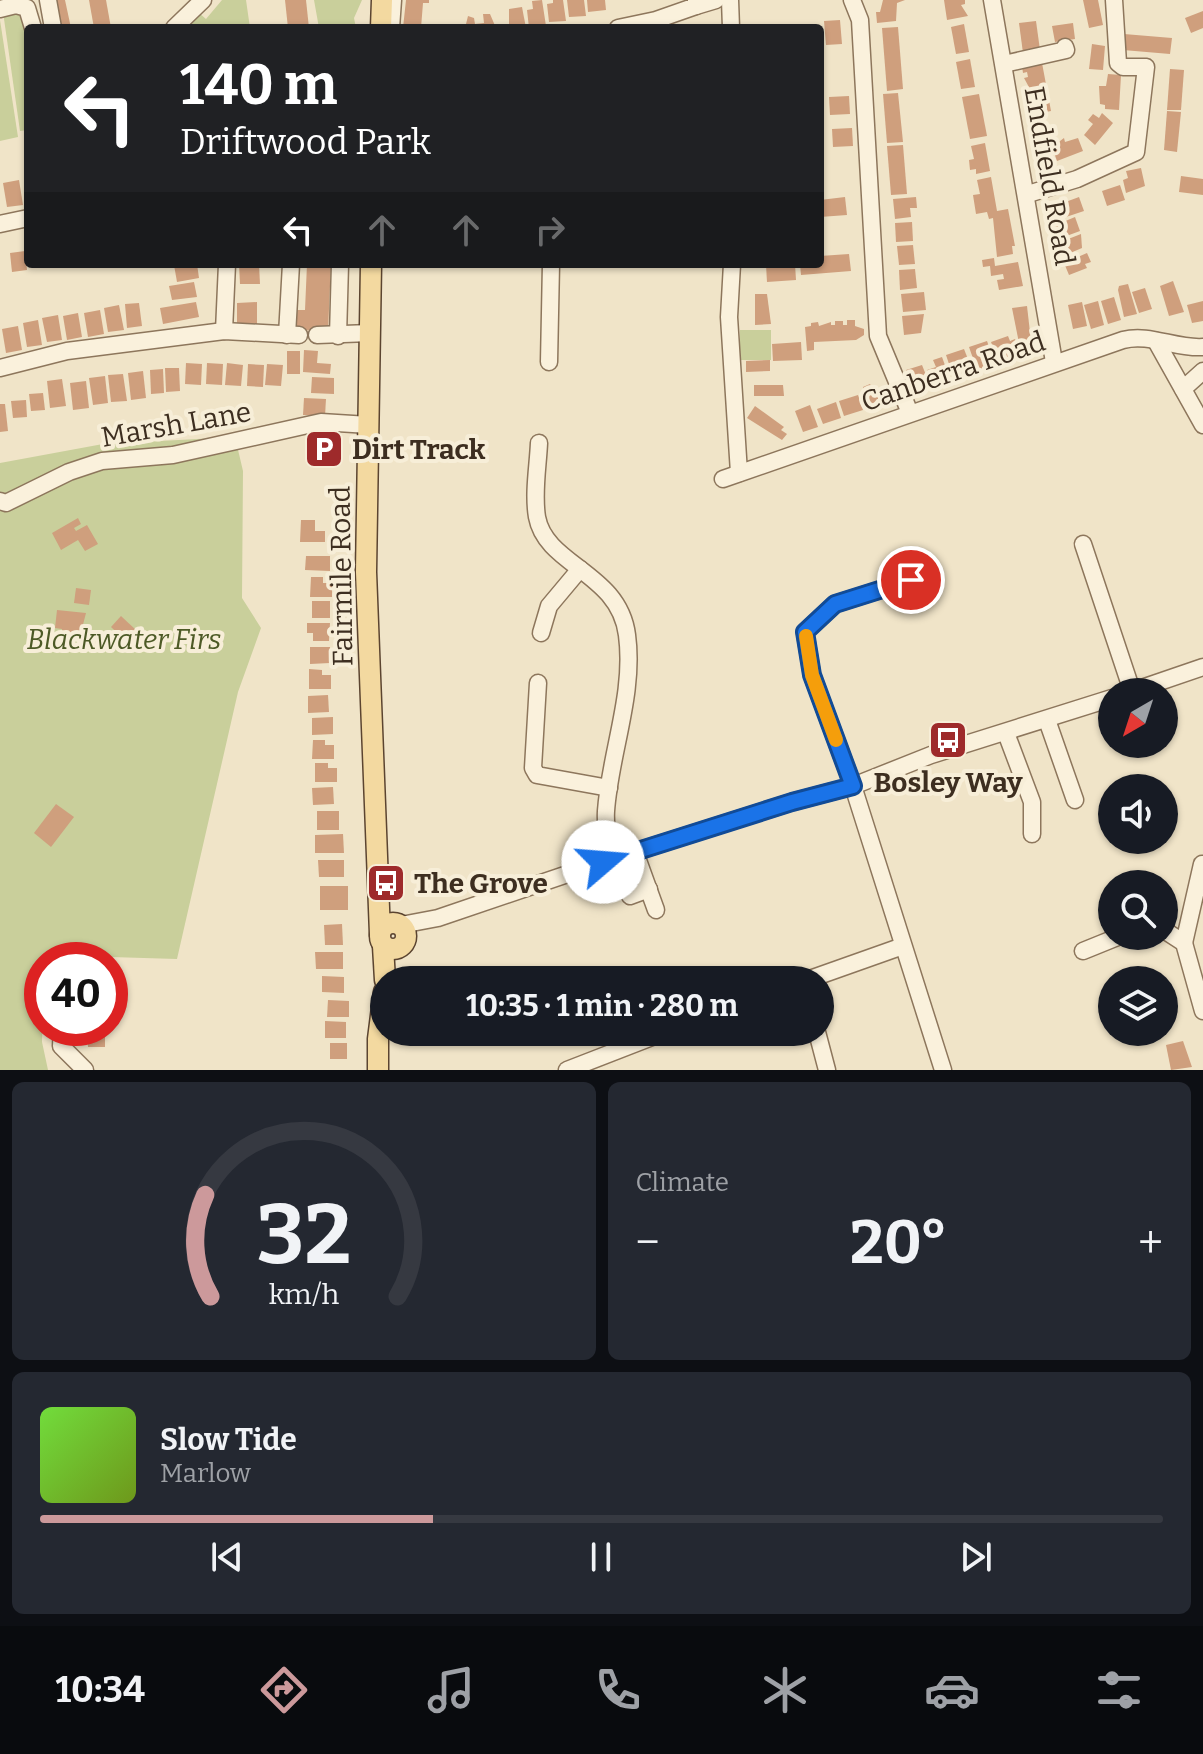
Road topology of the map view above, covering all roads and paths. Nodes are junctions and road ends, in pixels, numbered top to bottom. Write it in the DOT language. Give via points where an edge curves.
graph roads {
  1 [pos="48,0"];
  2 [pos="203,0"];
  3 [pos="382,0"];
  4 [pos="393,0"];
  5 [pos="716,0"];
  6 [pos="730,0"];
  7 [pos="852,0"];
  8 [pos="992,0"];
  9 [pos="1114,0"];
  10 [pos="696,3"];
  11 [pos="0,9"];
  12 [pos="32,24"];
  13 [pos="52,24"];
  14 [pos="178,24"];
  15 [pos="381,24"];
  16 [pos="391,24"];
  17 [pos="637,24"];
  18 [pos="731,24"];
  19 [pos="1065,47"];
  20 [pos="1004,64"];
  21 [pos="1028,194"];
  22 [pos="24,219"];
  23 [pos="0,224"];
  24 [pos="227,268"];
  25 [pos="291,268"];
  26 [pos="340,268"];
  27 [pos="371,268"];
  28 [pos="551,268"];
  29 [pos="732,268"];
  30 [pos="224,331"];
  31 [pos="370,333"];
  32 [pos="317,335"];
  33 [pos="338,336"];
  34 [pos="1156,341"];
  35 [pos="1203,347"];
  36 [pos="553,354"];
  37 [pos="1054,362"];
  38 [pos="0,368"];
  39 [pos="1203,371"];
  40 [pos="1183,389"];
  41 [pos="910,413"];
  42 [pos="369,425"];
  43 [pos="1203,425"];
  44 [pos="539,443"];
  45 [pos="0,501"];
  46 [pos="1083,544"];
  47 [pos="580,569"];
  48 [pos="911,580"];
  49 [pos="541,633"];
  50 [pos="1203,667"];
  51 [pos="1126,678"];
  52 [pos="1171,678"];
  53 [pos="538,683"];
  54 [pos="1098,703"];
  55 [pos="1047,720"];
  56 [pos="1006,733"];
  57 [pos="853,786"];
  58 [pos="609,788"];
  59 [pos="1075,800"];
  60 [pos="1032,834"];
  61 [pos="635,852"];
  62 [pos="610,860"];
  63 [pos="1202,864"];
  64 [pos="649,889"];
  65 [pos="630,896"];
  66 [pos="656,910"];
  67 [pos="393,936"];
  68 [pos="1178,939"];
  69 [pos="1184,943"];
  70 [pos="1098,945"];
  71 [pos="903,946"];
  72 [pos="1083,951"];
  73 [pos="388,966"];
  74 [pos="834,970"];
  75 [pos="1203,1011"];
  76 [pos="61,1046"];
  77 [pos="378,1046"];
  78 [pos="629,1046"];
  79 [pos="821,1046"];
  80 [pos="85,1070"];
  81 [pos="378,1070"];
  82 [pos="567,1070"];
  83 [pos="827,1070"];
  84 [pos="943,1070"];
  1 -- 13 [label="street"];
  2 -- 14 [label="street"];
  3 -- 15 [label="main road"];
  4 -- 16 [label="street"];
  5 -- 10 [label="street"];
  6 -- 18 [label="street"];
  7 -- 41 [label="street" via="860,20 878,336"];
  8 -- 20 [label="street, Endfield Road"];
  9 -- 21 [label="street" via="1118,63 1146,67 1136,152"];
  10 -- 17 [label="street"];
  11 -- 12 [label="street" via="27,8"];
  19 -- 20 [label="street"];
  20 -- 21 [label="street, Endfield Road"];
  21 -- 37 [label="street, Endfield Road"];
  22 -- 23 [label="street"];
  24 -- 30 [label="street"];
  25 -- 30 [label="street" via="293,335"];
  26 -- 33 [label="street"];
  27 -- 31 [label="main road, Fairmile Road"];
  28 -- 36 [label="street"];
  29 -- 41 [label="street, Canberra Road" via="731,476"];
  30 -- 38 [label="street" via="67,351"];
  31 -- 33 [label="street"];
  31 -- 42 [label="main road, Fairmile Road"];
  32 -- 33 [label="street"];
  34 -- 35 [label="street, Canberra Road"];
  34 -- 37 [label="street, Canberra Road" via="1138,336"];
  34 -- 40 [label="street"];
  37 -- 41 [label="street, Canberra Road"];
  39 -- 40 [label="street"];
  40 -- 43 [label="street"];
  42 -- 45 [label="street, Marsh Lane" via="321,422 173,455 102,461 6,503"];
  42 -- 67 [label="main road, Fairmile Road" via="366,572 377,887"];
  44 -- 47 [label="street" via="537,518 549,539"];
  46 -- 51 [label="street"];
  47 -- 49 [label="street" via="549,606"];
  47 -- 58 [label="street" via="615,598 627,632 628,666"];
  48 -- 57 [label="street" via="835,604 805,632 812,675"];
  50 -- 52 [label="street"];
  53 -- 58 [label="street" via="533,768 537,775"];
  54 -- 55 [label="street"];
  55 -- 56 [label="street"];
  55 -- 59 [label="street"];
  56 -- 57 [label="street"];
  56 -- 60 [label="street" via="1032,802"];
  57 -- 61 [label="street"];
  57 -- 71 [label="street"];
  58 -- 62 [label="street" via="605,814"];
  61 -- 62 [label="street"];
  61 -- 64 [label="street"];
  62 -- 67 [label="street"];
  63 -- 69 [label="street"];
  64 -- 65 [label="street"];
  64 -- 66 [label="street"];
  67 -- 73 [label="main road"];
  68 -- 69 [label="street"];
  69 -- 75 [label="street"];
  70 -- 72 [label="street"];
  71 -- 74 [label="street"];
  71 -- 84 [label="street"];
  76 -- 80 [label="street"];
  77 -- 81 [label="main road"];
  78 -- 82 [label="street"];
  79 -- 83 [label="street"];
}
